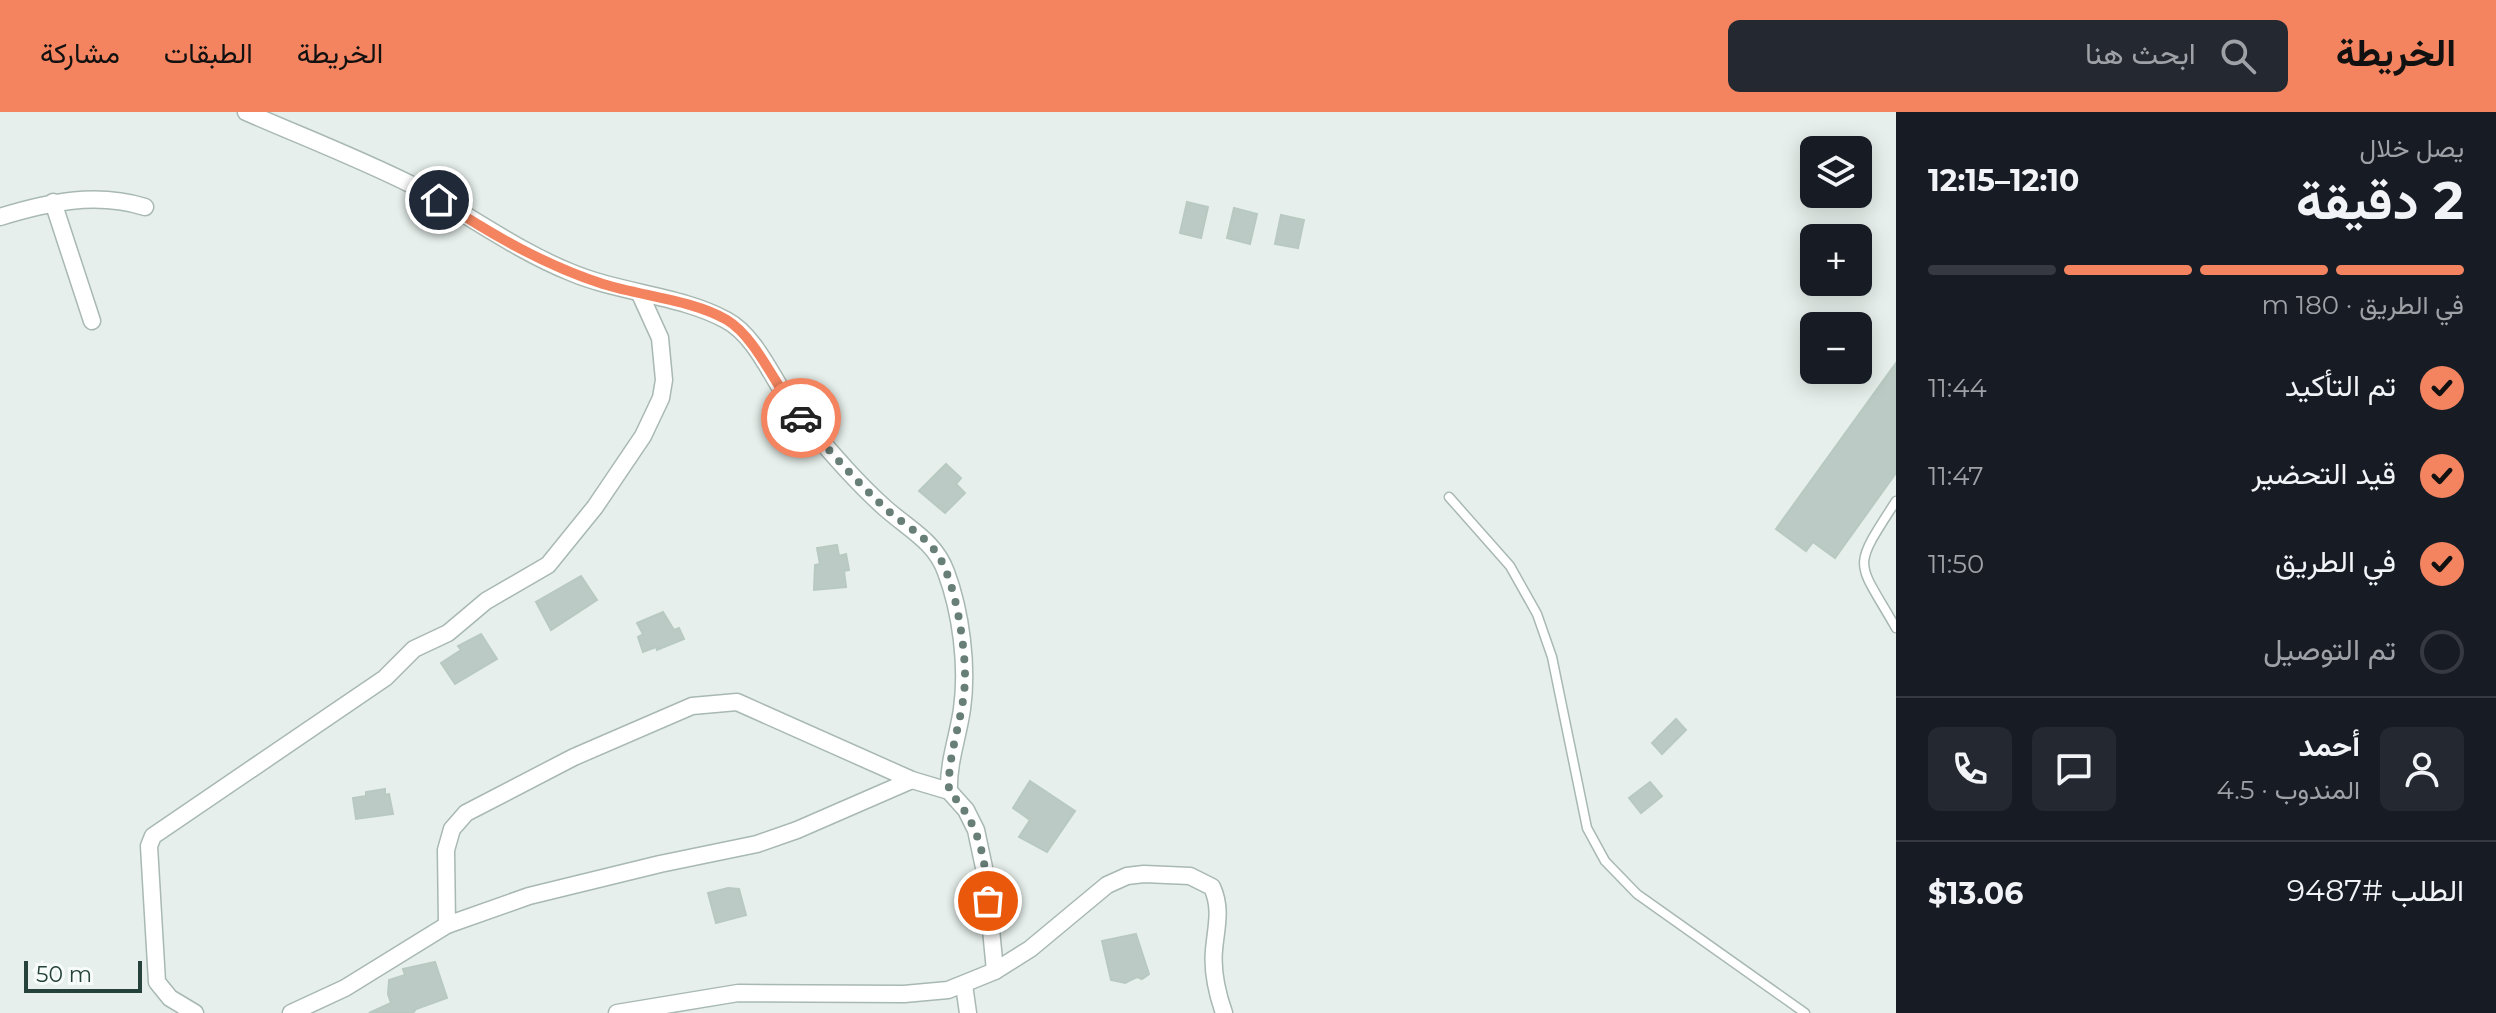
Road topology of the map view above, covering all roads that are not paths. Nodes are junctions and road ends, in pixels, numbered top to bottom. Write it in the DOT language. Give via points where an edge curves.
graph roads {
  1 [pos="246,112"];
  2 [pos="53,202"];
  3 [pos="145,207"];
  4 [pos="0,217"];
  5 [pos="640,294"];
  6 [pos="92,321"];
  7 [pos="1449,497"];
  8 [pos="1896,501"];
  9 [pos="1896,628"];
  10 [pos="912,780"];
  11 [pos="949,791"];
  12 [pos="447,925"];
  13 [pos="995,971"];
  14 [pos="964,985"];
  15 [pos="195,1013"];
  16 [pos="291,1013"];
  17 [pos="617,1013"];
  18 [pos="968,1013"];
  19 [pos="1224,1013"];
  20 [pos="1805,1013"];
  1 -- 5 [label="street" via="411,184 558,267"];
  2 -- 3 [label="street" via="120,200"];
  2 -- 4 [label="street"];
  2 -- 6 [label="street"];
  5 -- 11 [label="street" via="711,313 740,331 803,421 885,508 937,553 953,599 965,672"];
  5 -- 15 [label="street" via="660,338 661,398 643,436 595,507 548,565 486,601 448,633 414,649 385,678 153,836 149,846 157,982 170,998"];
  7 -- 20 [label="lane" via="1510,566 1537,614 1552,657 1587,828 1605,861 1637,894"];
  8 -- 9 [label="lane" via="1864,551 1862,570"];
  10 -- 11 [label="street"];
  10 -- 12 [label="street" via="757,844 529,896"];
  10 -- 12 [label="street" via="745,705 692,706 574,757 466,813 452,829 446,850"];
  11 -- 13 [label="street" via="966,810 979,840"];
  12 -- 16 [label="street" via="345,988"];
  13 -- 14 [label="street"];
  13 -- 19 [label="street" via="1117,880 1144,874 1190,876 1212,887 1217,898 1214,977"];
  14 -- 17 [label="street" via="904,994 738,993"];
  14 -- 18 [label="street"];
}
